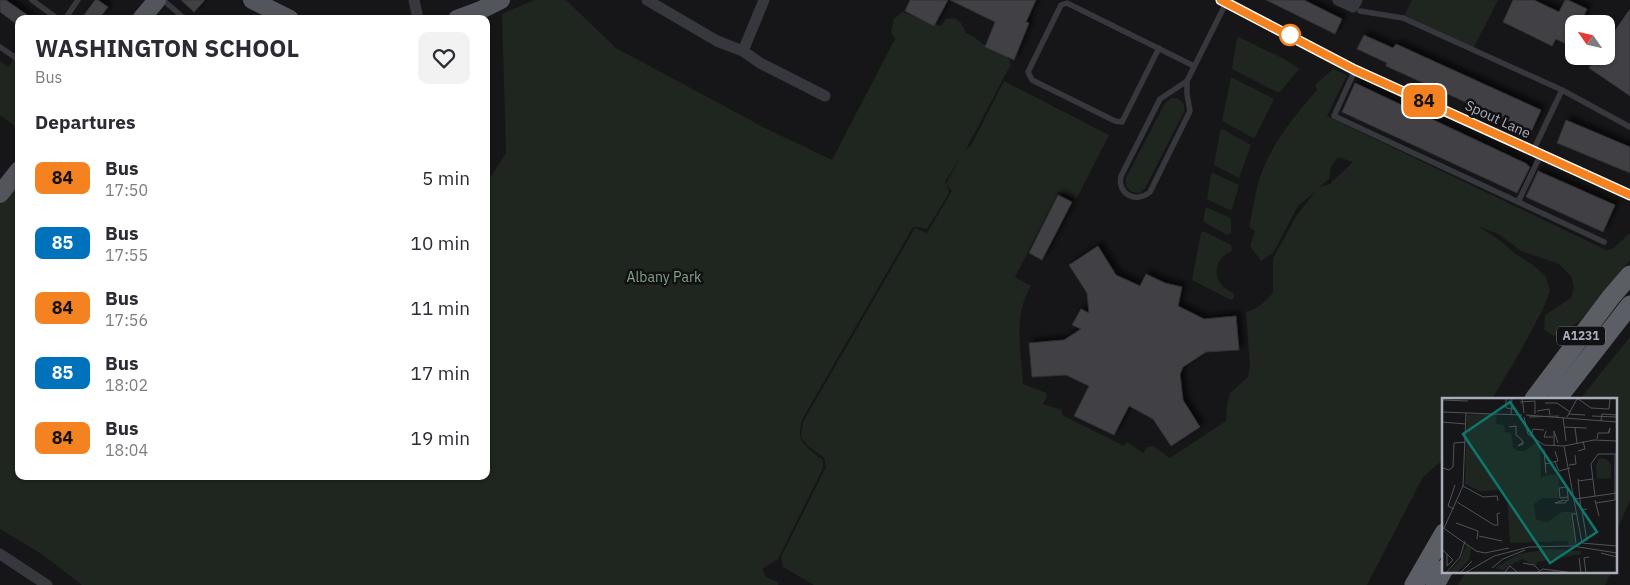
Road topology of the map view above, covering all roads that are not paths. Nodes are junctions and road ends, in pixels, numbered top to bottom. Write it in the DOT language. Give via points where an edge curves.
graph roads {
  1 [pos="32,0"];
  2 [pos="78,0"];
  3 [pos="157,0"];
  4 [pos="163,0"];
  5 [pos="252,0"];
  6 [pos="414,0"];
  7 [pos="501,0"];
  8 [pos="648,0"];
  9 [pos="764,0"];
  10 [pos="1338,0"];
  11 [pos="1223,1"];
  12 [pos="1358,5"];
  13 [pos="53,15"];
  14 [pos="68,15"];
  15 [pos="144,15"];
  16 [pos="180,15"];
  17 [pos="282,15"];
  18 [pos="417,15"];
  19 [pos="468,15"];
  20 [pos="0,47"];
  21 [pos="1159,48"];
  22 [pos="744,52"];
  23 [pos="15,57"];
  24 [pos="1194,66"];
  25 [pos="1355,70"];
  26 [pos="1186,81"];
  27 [pos="1562,90"];
  28 [pos="825,96"];
  29 [pos="1630,127"];
  30 [pos="1537,153"];
  31 [pos="15,175"];
  32 [pos="0,194"];
  33 [pos="1630,195"];
  34 [pos="1518,202"];
  35 [pos="1604,242"];
  36 [pos="1630,275"];
  37 [pos="1630,305"];
  38 [pos="1535,398"];
  39 [pos="1558,398"];
  40 [pos="1442,536"];
  41 [pos="0,554"];
  42 [pos="1443,572"];
  43 [pos="47,585"];
  44 [pos="1414,585"];
  45 [pos="1435,585"];
  1 -- 13 [label="lane"];
  2 -- 14 [label="lane"];
  3 -- 15 [label="main road"];
  4 -- 16 [label="lane"];
  5 -- 17 [label="main road"];
  6 -- 18 [label="street"];
  7 -- 19 [label="main road"];
  8 -- 22 [label="street" via="716,41"];
  9 -- 22 [label="street"];
  10 -- 12 [label="street" via="1353,7"];
  11 -- 24 [label="lane"];
  11 -- 25 [label="street, Spout Lane"];
  12 -- 27 [label="lane" via="1403,18"];
  20 -- 23 [label="lane"];
  21 -- 21 [label="lane" via="1122,122 1115,122 1032,80 1028,72 1061,5 1067,3"];
  21 -- 24 [label="lane"];
  22 -- 28 [label="street"];
  24 -- 26 [label="lane"];
  25 -- 30 [label="street, Spout Lane"];
  25 -- 34 [label="lane" via="1334,116"];
  26 -- 26 [label="lane" via="1160,99 1121,176 1120,185 1128,196 1142,197 1150,192 1190,111"];
  27 -- 29 [label="lane"];
  27 -- 30 [label="lane"];
  30 -- 33 [label="street, Spout Lane"];
  30 -- 34 [label="lane"];
  31 -- 32 [label="main road"];
  34 -- 35 [label="lane"];
  36 -- 38 [label="highway, A1231"];
  37 -- 39 [label="highway, A1231"];
  40 -- 44 [label="highway"];
  41 -- 43 [label="street"];
  42 -- 45 [label="highway"];
}
